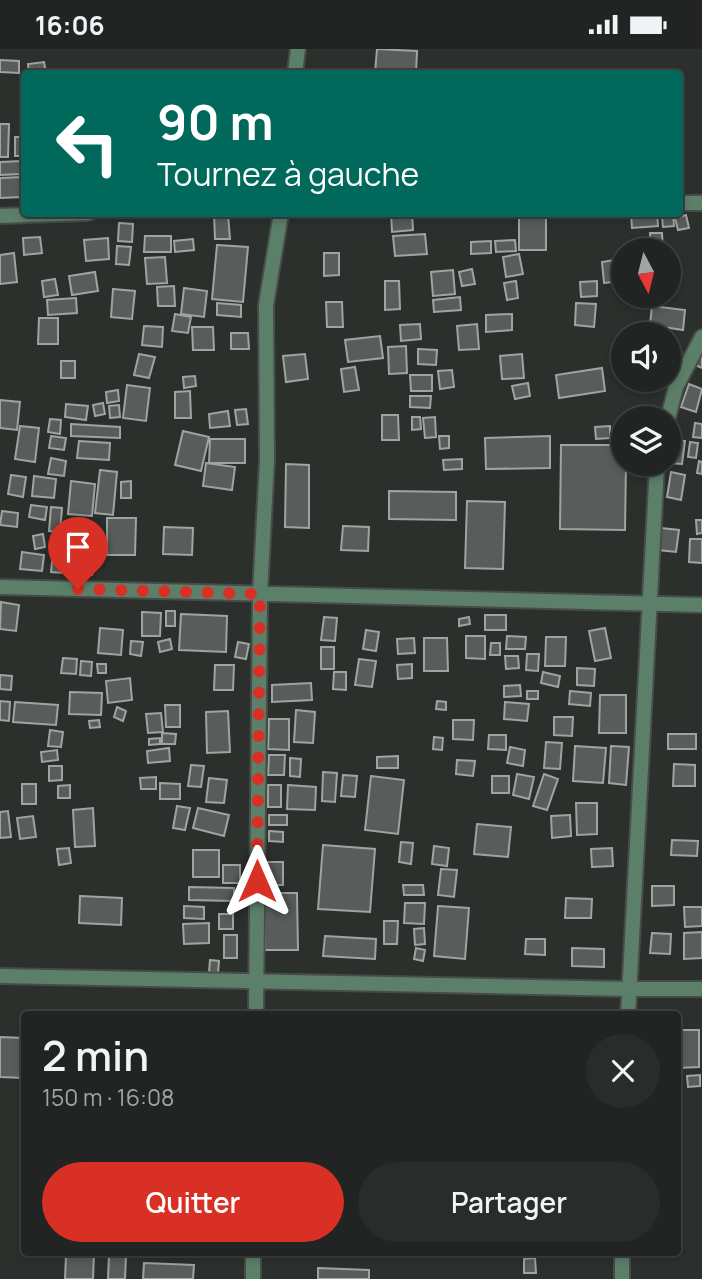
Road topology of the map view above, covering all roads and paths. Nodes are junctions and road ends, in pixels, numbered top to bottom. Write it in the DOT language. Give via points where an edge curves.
graph roads {
  1 [pos="298,49"];
  2 [pos="295,70"];
  3 [pos="683,203"];
  4 [pos="702,203"];
  5 [pos="21,215"];
  6 [pos="0,216"];
  7 [pos="280,217"];
  8 [pos="702,337"];
  9 [pos="671,406"];
  10 [pos="656,476"];
  11 [pos="0,587"];
  12 [pos="260,594"];
  13 [pos="650,602"];
  14 [pos="702,605"];
  15 [pos="0,976"];
  16 [pos="257,982"];
  17 [pos="629,989"];
  18 [pos="702,989"];
  19 [pos="256,1011"];
  20 [pos="628,1011"];
  21 [pos="253,1256"];
  22 [pos="622,1256"];
  23 [pos="253,1279"];
  24 [pos="622,1279"];
  1 -- 2 [label="street"];
  3 -- 4 [label="street"];
  5 -- 6 [label="street"];
  7 -- 12 [label="street" via="266,305 267,461"];
  8 -- 9 [label="street"];
  10 -- 13 [label="street"];
  11 -- 12 [label="street"];
  12 -- 13 [label="street"];
  12 -- 16 [label="street"];
  13 -- 14 [label="street"];
  13 -- 17 [label="street"];
  15 -- 16 [label="street"];
  16 -- 17 [label="street"];
  16 -- 19 [label="street"];
  17 -- 18 [label="street"];
  17 -- 20 [label="street"];
  21 -- 23 [label="street"];
  22 -- 24 [label="street"];
}
